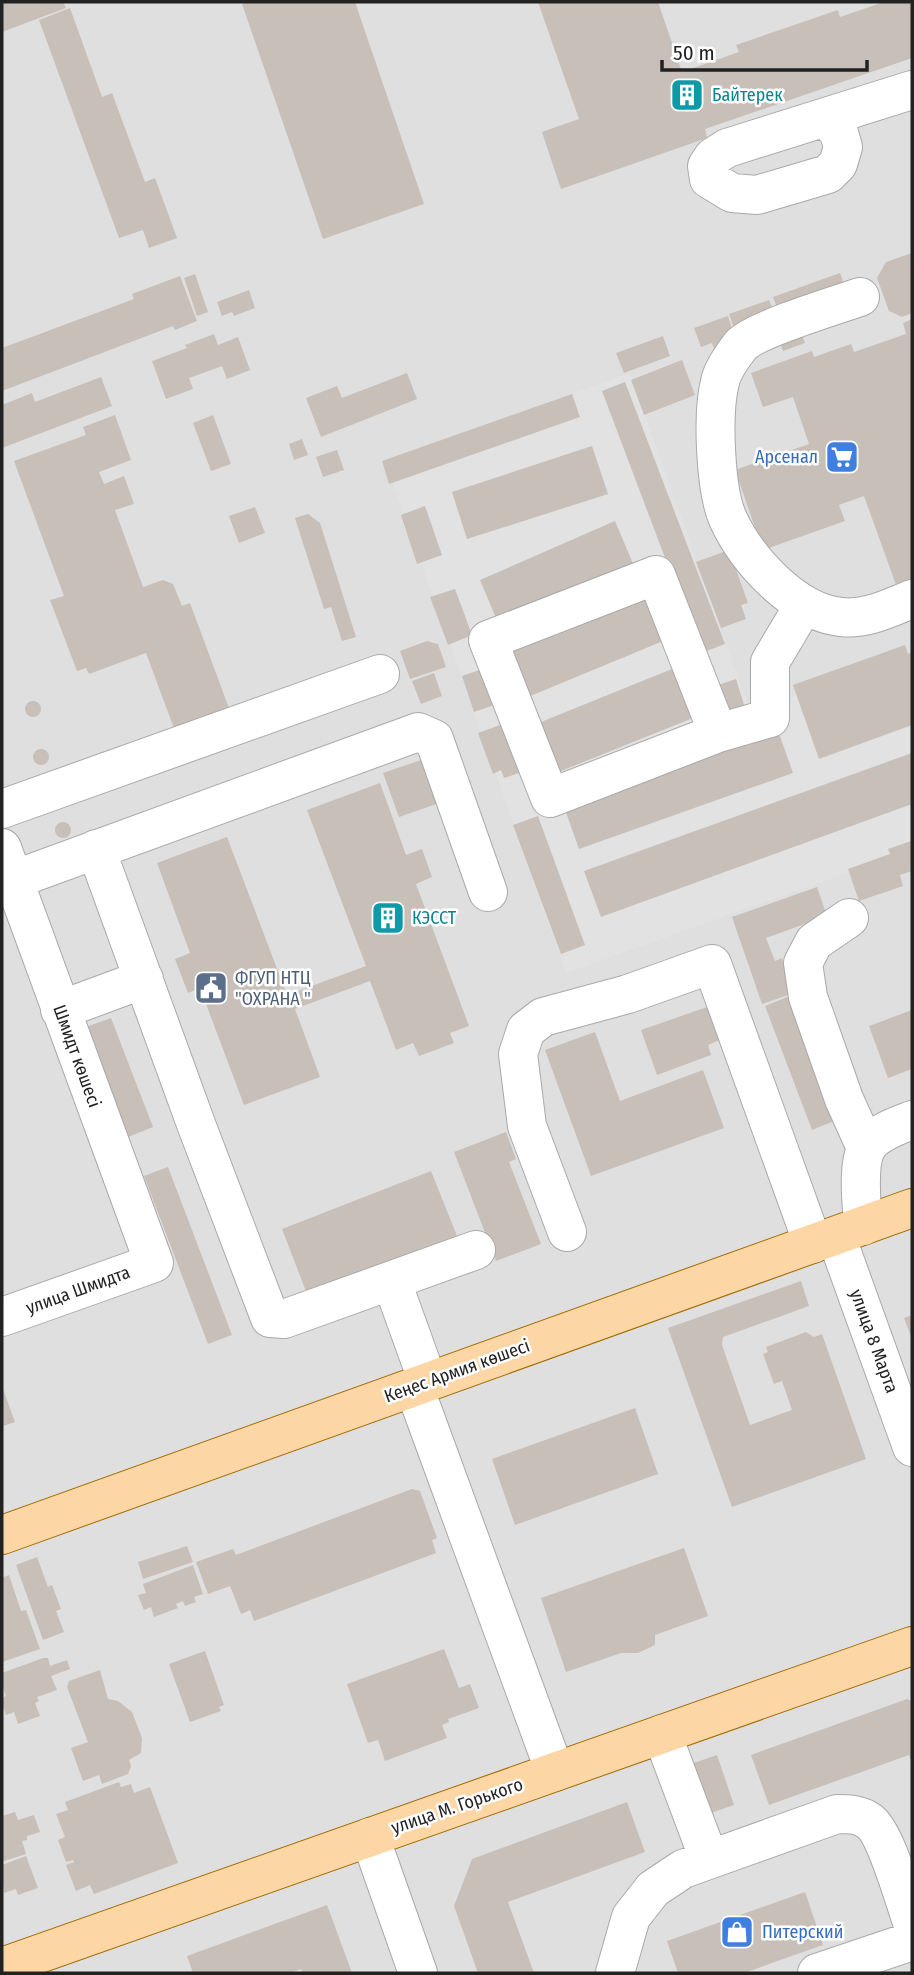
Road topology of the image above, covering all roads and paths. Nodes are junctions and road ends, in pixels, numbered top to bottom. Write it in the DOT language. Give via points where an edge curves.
graph roads {
  1 [pos="912,90"];
  2 [pos="826,117"];
  3 [pos="860,297"];
  4 [pos="912,599"];
  5 [pos="804,605"];
  6 [pos="380,674"];
  7 [pos="718,733"];
  8 [pos="2,808"];
  9 [pos="96,849"];
  10 [pos="7,864"];
  11 [pos="488,892"];
  12 [pos="849,918"];
  13 [pos="144,979"];
  14 [pos="60,1010"];
  15 [pos="912,1120"];
  16 [pos="866,1147"];
  17 [pos="912,1208"];
  18 [pos="567,1232"];
  19 [pos="837,1235"];
  20 [pos="476,1250"];
  21 [pos="154,1263"];
  22 [pos="392,1282"];
  23 [pos="2,1318"];
  24 [pos="421,1384"];
  25 [pos="912,1447"];
  26 [pos="2,1535"];
  27 [pos="912,1646"];
  28 [pos="662,1734"];
  29 [pos="555,1772"];
  30 [pos="370,1837"];
  31 [pos="709,1859"];
  32 [pos="912,1922"];
  33 [pos="912,1941"];
  34 [pos="2,1967"];
  35 [pos="418,1973"];
  36 [pos="615,1973"];
  37 [pos="817,1973"];
  1 -- 2 [label="street"];
  3 -- 5 [label="street" via="743,343 720,379 717,464 727,516 746,552"];
  4 -- 5 [label="street" via="865,617 839,617"];
  5 -- 7 [label="street" via="770,662 770,718"];
  6 -- 8 [label="street"];
  7 -- 7 [label="street" via="550,798 488,640 656,575"];
  9 -- 10 [label="street"];
  9 -- 11 [label="street" via="418,732 434,739"];
  9 -- 13 [label="street"];
  10 -- 14 [label="street, Шмидт көшесі"];
  12 -- 16 [label="street" via="814,942 803,963 808,997"];
  13 -- 14 [label="street"];
  13 -- 22 [label="street" via="270,1318 284,1319"];
  14 -- 21 [label="street, Шмидт көшесі"];
  15 -- 16 [label="street" via="884,1132"];
  16 -- 19 [label="street"];
  17 -- 19 [label="main road, Кеңес Армия көшесі"];
  18 -- 19 [label="street, улица 8 Марта" via="527,1126 518,1054 526,1030 542,1017 628,994 712,964"];
  19 -- 24 [label="main road, Кеңес Армия көшесі"];
  19 -- 25 [label="street, улица 8 Марта"];
  20 -- 22 [label="street"];
  21 -- 23 [label="street, улица Шмидта"];
  22 -- 24 [label="street"];
  24 -- 26 [label="main road, Кеңес Армия көшесі"];
  24 -- 29 [label="street"];
  27 -- 28 [label="main road, улица М. Горького"];
  28 -- 29 [label="main road, улица М. Горького"];
  28 -- 31 [label="street"];
  29 -- 30 [label="main road, улица М. Горького"];
  30 -- 34 [label="main road, улица М. Горького"];
  30 -- 35 [label="street"];
  31 -- 32 [label="street" via="837,1814 856,1814 871,1822 881,1835"];
  31 -- 36 [label="street" via="653,1889 631,1917"];
  33 -- 37 [label="street"];
}
